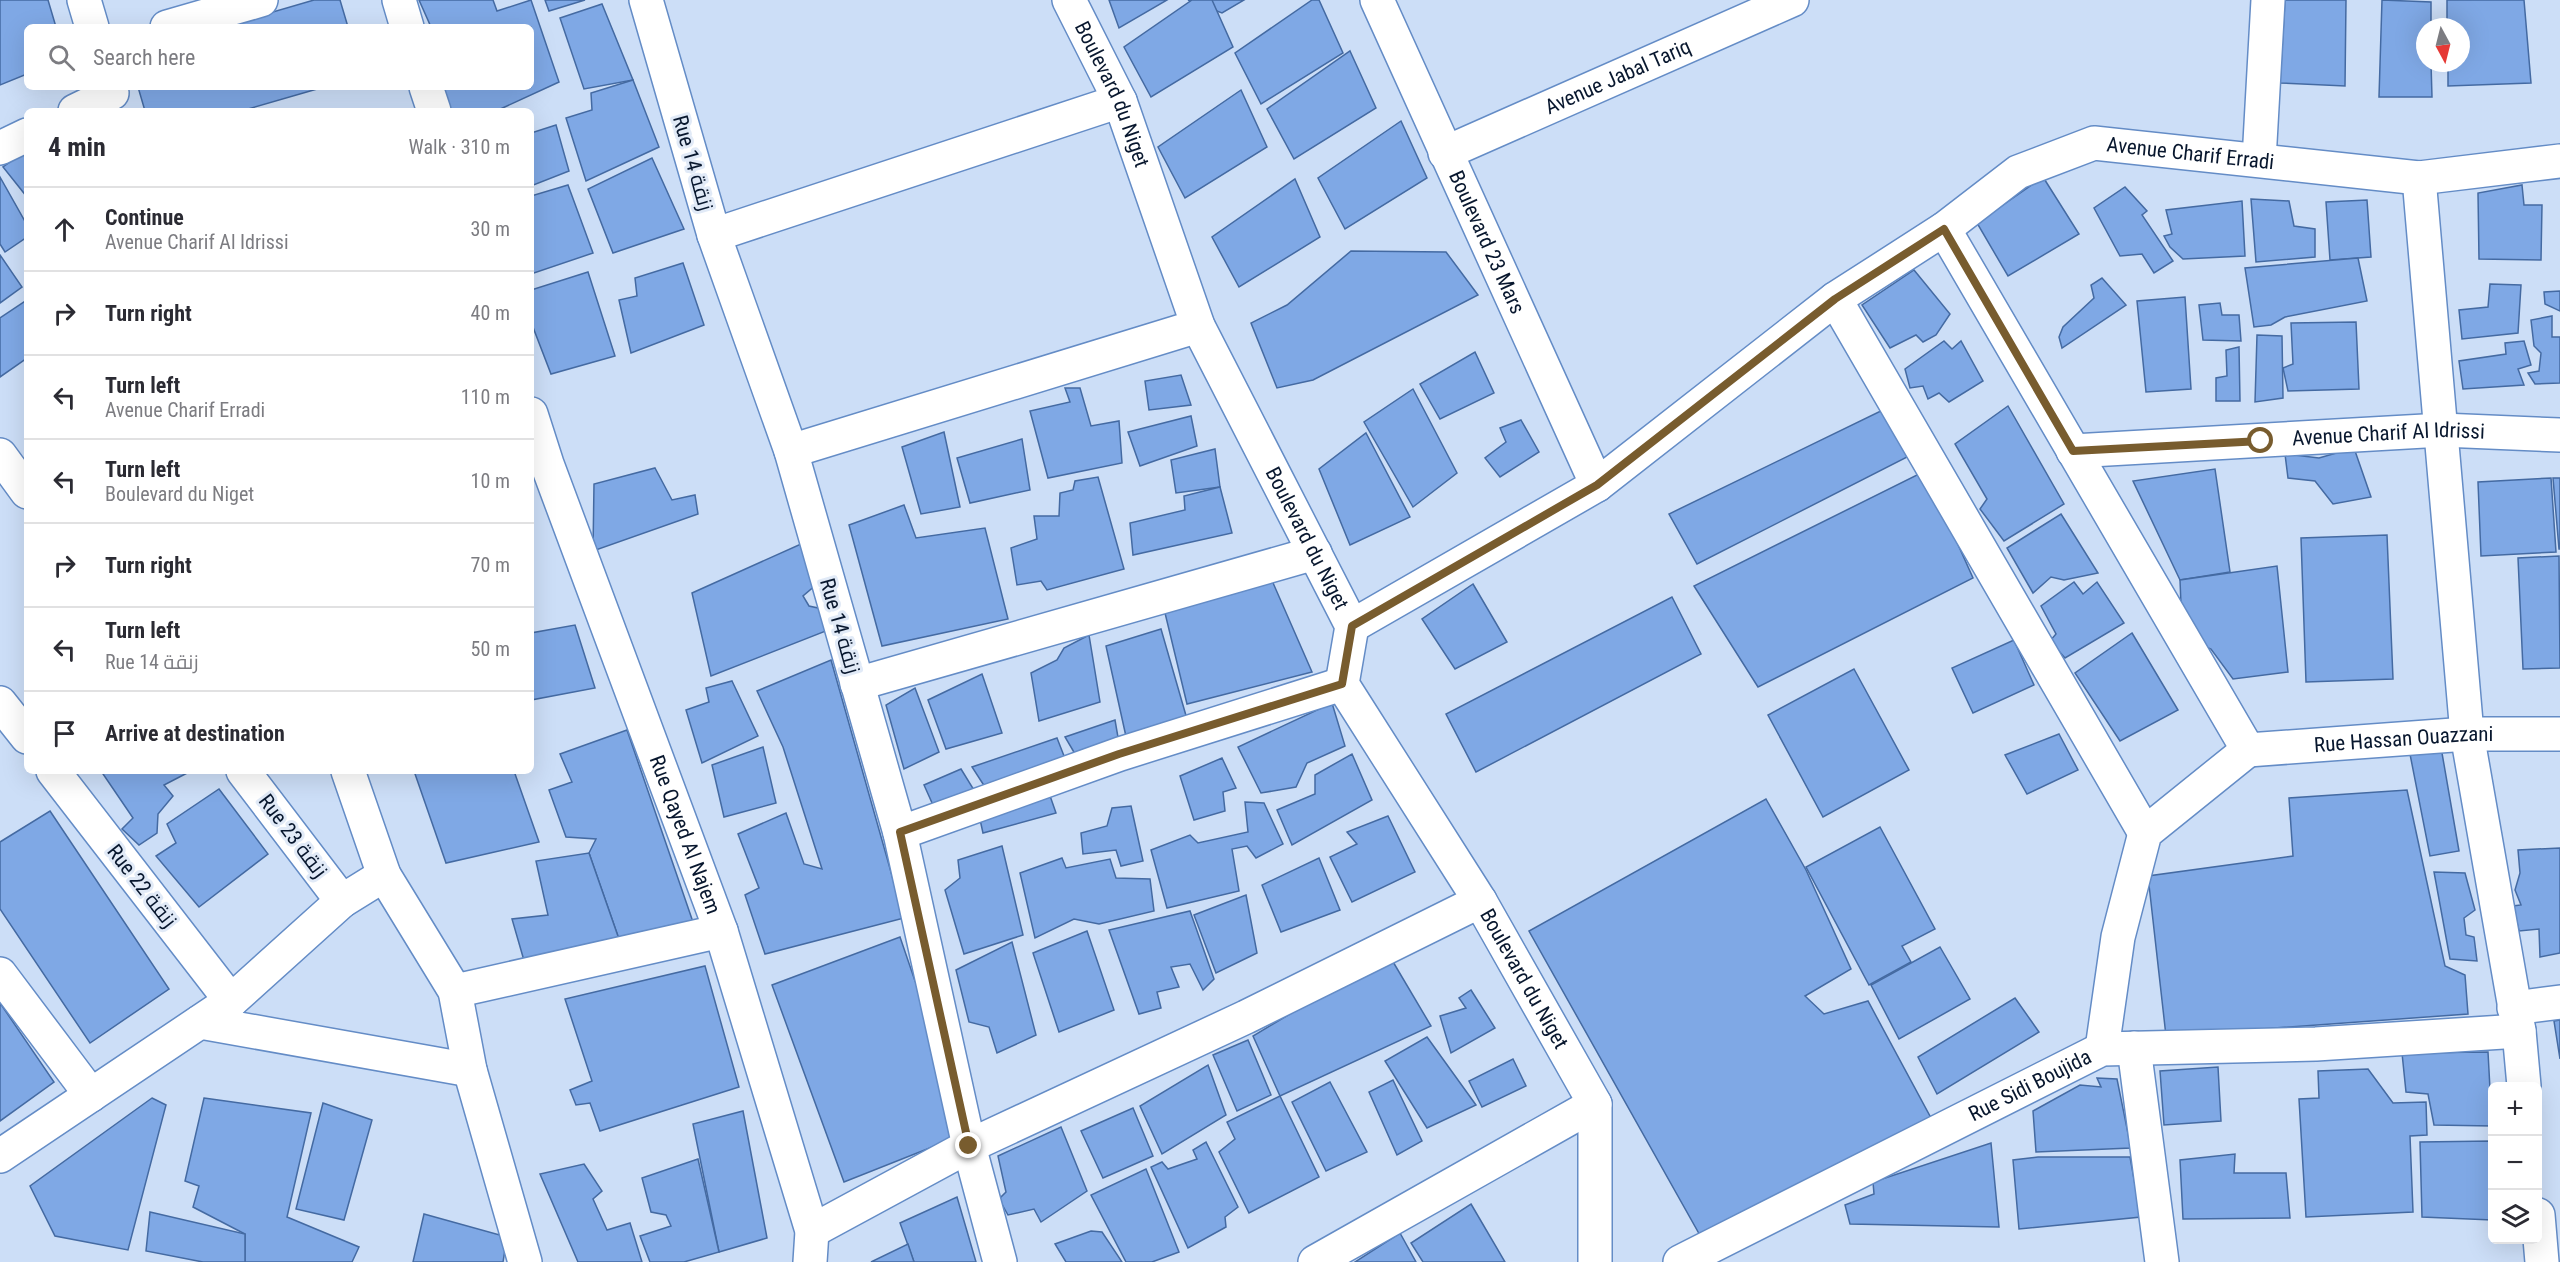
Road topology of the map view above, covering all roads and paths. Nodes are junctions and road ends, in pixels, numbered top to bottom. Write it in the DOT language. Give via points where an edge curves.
graph roads {
  1 [pos="84,0"];
  2 [pos="261,0"];
  3 [pos="399,0"];
  4 [pos="646,0"];
  5 [pos="1068,0"];
  6 [pos="1377,0"];
  7 [pos="1792,0"];
  8 [pos="2268,0"];
  9 [pos="91,24"];
  10 [pos="177,24"];
  11 [pos="406,24"];
  12 [pos="427,90"];
  13 [pos="113,97"];
  14 [pos="1120,101"];
  15 [pos="83,108"];
  16 [pos="433,108"];
  17 [pos="24,136"];
  18 [pos="0,148"];
  19 [pos="1445,153"];
  20 [pos="2259,160"];
  21 [pos="2560,161"];
  22 [pos="2419,178"];
  23 [pos="1944,229"];
  24 [pos="714,235"];
  25 [pos="1835,299"];
  26 [pos="1198,326"];
  27 [pos="534,423"];
  28 [pos="2442,430"];
  29 [pos="2560,435"];
  30 [pos="791,451"];
  31 [pos="2073,451"];
  32 [pos="0,455"];
  33 [pos="1597,485"];
  34 [pos="24,488"];
  35 [pos="1315,553"];
  36 [pos="1352,626"];
  37 [pos="857,684"];
  38 [pos="1342,684"];
  39 [pos="0,702"];
  40 [pos="24,734"];
  41 [pos="2467,734"];
  42 [pos="2560,734"];
  43 [pos="2248,750"];
  44 [pos="55,774"];
  45 [pos="245,774"];
  46 [pos="349,774"];
  47 [pos="900,832"];
  48 [pos="2145,832"];
  49 [pos="384,876"];
  50 [pos="342,901"];
  51 [pos="1480,901"];
  52 [pos="721,931"];
  53 [pos="0,974"];
  54 [pos="454,991"];
  55 [pos="231,1001"];
  56 [pos="2560,1002"];
  57 [pos="2517,1020"];
  58 [pos="200,1022"];
  59 [pos="2118,1048"];
  60 [pos="470,1070"];
  61 [pos="2524,1082"];
  62 [pos="91,1095"];
  63 [pos="1595,1104"];
  64 [pos="969,1146"];
  65 [pos="0,1156"];
  66 [pos="2540,1244"];
  67 [pos="811,1247"];
  68 [pos="525,1262"];
  69 [pos="1000,1262"];
  70 [pos="1315,1262"];
  71 [pos="1595,1262"];
  72 [pos="1680,1262"];
  73 [pos="2162,1262"];
  74 [pos="2542,1262"];
  1 -- 9 [label="street"];
  2 -- 10 [label="street"];
  3 -- 11 [label="street"];
  4 -- 24 [label="street, Rue 14 زنقة"];
  5 -- 14 [label="street, Boulevard du Niget"];
  6 -- 19 [label="street, Boulevard 23 Mars"];
  7 -- 19 [label="street, Avenue Jabal Tariq"];
  8 -- 20 [label="street"];
  12 -- 16 [label="street"];
  13 -- 15 [label="street"];
  14 -- 24 [label="street"];
  14 -- 26 [label="street, Boulevard du Niget"];
  17 -- 18 [label="street"];
  19 -- 33 [label="street, Boulevard 23 Mars"];
  20 -- 22 [label="street, Avenue Charif Erradi"];
  20 -- 23 [label="street, Avenue Charif Erradi" via="2094,143 2018,172"];
  21 -- 22 [label="street, Avenue Charif Erradi"];
  22 -- 28 [label="street"];
  23 -- 25 [label="street, Avenue Charif Erradi"];
  23 -- 31 [label="street"];
  24 -- 30 [label="street, Rue 14 زنقة"];
  25 -- 33 [label="street, Avenue Charif Erradi"];
  25 -- 48 [label="street"];
  26 -- 30 [label="street"];
  26 -- 35 [label="street, Boulevard du Niget"];
  27 -- 52 [label="street, Rue Qayed Al Najem"];
  28 -- 29 [label="street, Avenue Charif Al Idrissi"];
  28 -- 31 [label="street, Avenue Charif Al Idrissi"];
  28 -- 41 [label="street"];
  30 -- 37 [label="street, Rue 14 زنقة"];
  31 -- 43 [label="street"];
  32 -- 34 [label="street"];
  33 -- 36 [label="street, Avenue Charif Erradi"];
  35 -- 36 [label="street, Boulevard du Niget"];
  35 -- 37 [label="street"];
  36 -- 38 [label="street, Boulevard du Niget"];
  37 -- 47 [label="street, Rue 14 زنقة"];
  38 -- 47 [label="street" via="1119,754"];
  38 -- 51 [label="street, Boulevard du Niget"];
  39 -- 40 [label="street"];
  41 -- 42 [label="street, Rue Hassan Ouazzani"];
  41 -- 43 [label="street, Rue Hassan Ouazzani"];
  41 -- 57 [label="street"];
  43 -- 48 [label="street"];
  44 -- 55 [label="street, Rue 22 زنقة"];
  45 -- 50 [label="street, Rue 23 زنقة"];
  46 -- 49 [label="street"];
  47 -- 64 [label="street, Rue 14 زنقة"];
  48 -- 59 [label="street" via="2118,938"];
  49 -- 50 [label="street"];
  49 -- 54 [label="street"];
  50 -- 55 [label="street"];
  51 -- 63 [label="street, Boulevard du Niget"];
  51 -- 64 [label="street" via="1246,1017"];
  52 -- 54 [label="street"];
  52 -- 67 [label="street, Rue Qayed Al Najem"];
  53 -- 62 [label="street"];
  54 -- 60 [label="street"];
  55 -- 58 [label="street"];
  56 -- 57 [label="street, Rue Sidi Boujida"];
  57 -- 59 [label="street, Rue Sidi Boujida" via="2316,1044"];
  57 -- 61 [label="street"];
  58 -- 60 [label="street"];
  58 -- 62 [label="street"];
  59 -- 72 [label="street, Rue Sidi Boujida"];
  59 -- 73 [label="street"];
  60 -- 68 [label="street"];
  62 -- 65 [label="street"];
  63 -- 70 [label="street"];
  63 -- 71 [label="street, Boulevard du Niget"];
  64 -- 67 [label="street"];
  64 -- 69 [label="street, Rue 14 زنقة"];
  66 -- 74 [label="street"];
}
